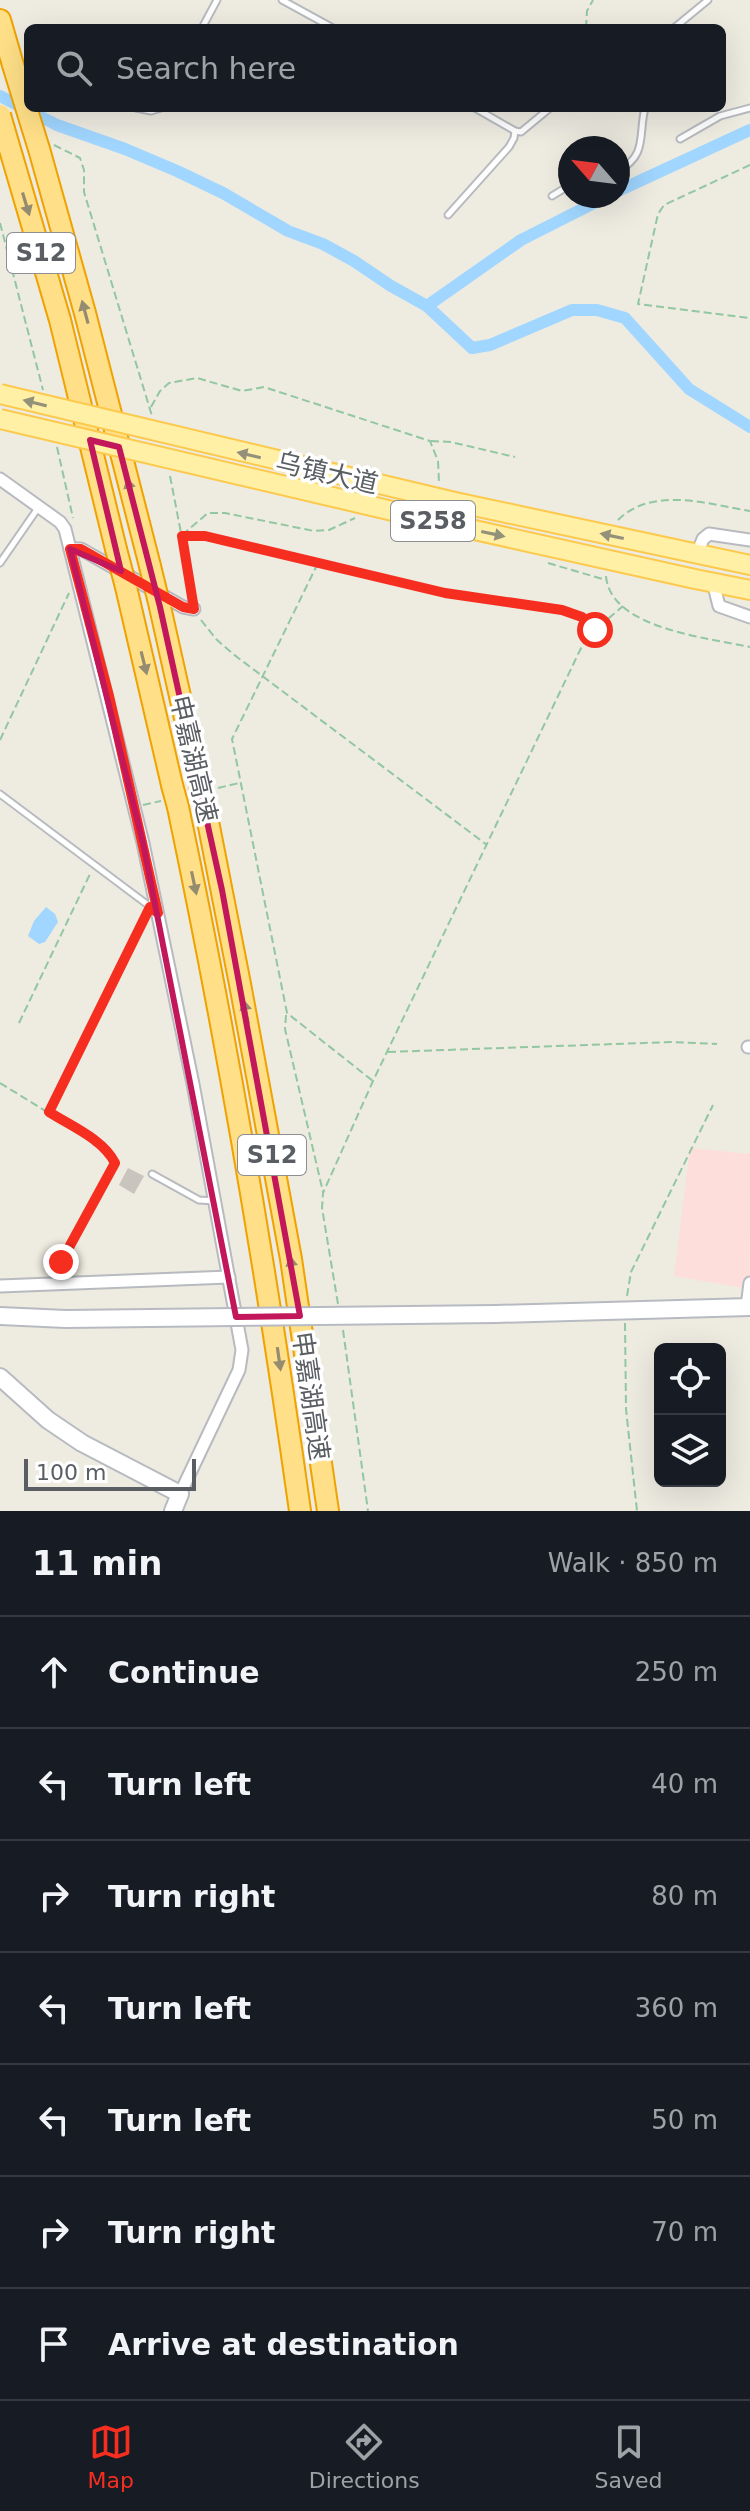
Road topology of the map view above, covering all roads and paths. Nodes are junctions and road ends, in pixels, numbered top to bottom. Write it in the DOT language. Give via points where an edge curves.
graph roads {
  1 [pos="217,0"];
  2 [pos="282,0"];
  3 [pos="593,0"];
  4 [pos="708,0"];
  5 [pos="0,20"];
  6 [pos="204,24"];
  7 [pos="326,24"];
  8 [pos="586,24"];
  9 [pos="679,24"];
  10 [pos="14,71"];
  11 [pos="24,80"];
  12 [pos="24,95"];
  13 [pos="750,108"];
  14 [pos="31,112"];
  15 [pos="482,112"];
  16 [pos="545,112"];
  17 [pos="644,112"];
  18 [pos="2,122"];
  19 [pos="515,131"];
  20 [pos="680,139"];
  21 [pos="45,146"];
  22 [pos="630,162"];
  23 [pos="750,165"];
  24 [pos="558,192"];
  25 [pos="552,196"];
  26 [pos="448,215"];
  27 [pos="0,223"];
  28 [pos="750,318"];
  29 [pos="0,394"];
  30 [pos="45,397"];
  31 [pos="150,409"];
  32 [pos="0,419"];
  33 [pos="154,422"];
  34 [pos="430,441"];
  35 [pos="56,442"];
  36 [pos="515,457"];
  37 [pos="170,475"];
  38 [pos="0,479"];
  39 [pos="438,489"];
  40 [pos="38,507"];
  41 [pos="363,517"];
  42 [pos="65,529"];
  43 [pos="182,536"];
  44 [pos="750,540"];
  45 [pos="70,549"];
  46 [pos="693,553"];
  47 [pos="542,561"];
  48 [pos="0,563"];
  49 [pos="318,563"];
  50 [pos="750,565"];
  51 [pos="606,580"];
  52 [pos="704,580"];
  53 [pos="71,589"];
  54 [pos="750,590"];
  55 [pos="623,606"];
  56 [pos="194,609"];
  57 [pos="750,617"];
  58 [pos="595,630"];
  59 [pos="262,675"];
  60 [pos="0,740"];
  61 [pos="0,794"];
  62 [pos="487,845"];
  63 [pos="94,866"];
  64 [pos="154,910"];
  65 [pos="287,1013"];
  66 [pos="19,1023"];
  67 [pos="717,1044"];
  68 [pos="387,1052"];
  69 [pos="373,1081"];
  70 [pos="0,1083"];
  71 [pos="49,1112"];
  72 [pos="152,1174"];
  73 [pos="323,1193"];
  74 [pos="215,1201"];
  75 [pos="229,1277"];
  76 [pos="750,1283"];
  77 [pos="62,1284"];
  78 [pos="0,1286"];
  79 [pos="749,1307"];
  80 [pos="341,1315"];
  81 [pos="0,1316"];
  82 [pos="343,1331"];
  83 [pos="0,1377"];
  84 [pos="180,1494"];
  85 [pos="173,1511"];
  86 [pos="300,1511"];
  87 [pos="328,1511"];
  88 [pos="368,1511"];
  1 -- 6 [label="lane"];
  2 -- 7 [label="lane"];
  3 -- 8 [label="path"];
  4 -- 9 [label="lane"];
  5 -- 10 [label="highway, 申嘉湖高速 / S12"];
  10 -- 11 [label="lane"];
  10 -- 12 [label="highway, 申嘉湖高速 / S12, bridge"];
  13 -- 20 [label="lane" via="720,116"];
  14 -- 21 [label="highway, 申嘉湖高速 / S12, bridge"];
  15 -- 19 [label="lane"];
  16 -- 19 [label="lane"];
  17 -- 22 [label="lane" via="639,150"];
  18 -- 86 [label="highway, 申嘉湖高速 / S12, one-way, bridge" via="60,320 178,807 258,1231"];
  19 -- 26 [label="lane" via="509,147"];
  21 -- 31 [label="path" via="80,158 84,192"];
  87 -- 21 [label="highway, 申嘉湖高速 / S12, one-way, bridge" via="291,1259 201,791"];
  23 -- 28 [label="path" via="664,205 638,304"];
  24 -- 25 [label="lane"];
  27 -- 30 [label="path"];
  46 -- 29 [label="main road, 乌镇大道 / S258, one-way, bridge"];
  31 -- 33 [label="path"];
  31 -- 34 [label="path" via="169,383 197,378 242,391 264,387"];
  32 -- 52 [label="main road, 乌镇大道 / S258, one-way, bridge"];
  34 -- 36 [label="path"];
  34 -- 39 [label="path" via="438,461"];
  35 -- 42 [label="path" via="73,518"];
  37 -- 43 [label="path"];
  38 -- 40 [label="street"];
  40 -- 42 [label="street"];
  40 -- 48 [label="lane"];
  41 -- 43 [label="path" via="314,531 208,513"];
  42 -- 45 [label="street"];
  43 -- 49 [label="path" via="205,536"];
  43 -- 56 [label="path"];
  44 -- 46 [label="street" via="709,534"];
  45 -- 56 [label="street" via="81,549"];
  45 -- 64 [label="street" via="109,696"];
  46 -- 50 [label="main road, 乌镇大道 / S258"];
  47 -- 51 [label="path"];
  49 -- 58 [label="path" via="445,593 562,610 582,617"];
  49 -- 59 [label="path"];
  52 -- 54 [label="main road, 乌镇大道 / S258"];
  52 -- 57 [label="street" via="719,606"];
  53 -- 60 [label="path"];
  55 -- 58 [label="path"];
  56 -- 59 [label="path" via="216,639"];
  58 -- 62 [label="path" via="583,644"];
  59 -- 62 [label="path"];
  59 -- 65 [label="path" via="232,739"];
  61 -- 63 [label="lane"];
  62 -- 68 [label="path"];
  63 -- 64 [label="lane"];
  63 -- 66 [label="path"];
  64 -- 71 [label="path"];
  64 -- 74 [label="street"];
  65 -- 69 [label="path"];
  65 -- 73 [label="path" via="285,1029"];
  67 -- 68 [label="path"];
  68 -- 69 [label="path"];
  69 -- 73 [label="path"];
  70 -- 71 [label="path"];
  71 -- 77 [label="path" via="96,1142 115,1163 63,1254"];
  72 -- 74 [label="lane" via="199,1200"];
  73 -- 80 [label="path"];
  74 -- 75 [label="street"];
  75 -- 77 [label="street"];
  75 -- 84 [label="street" via="242,1361"];
  76 -- 79 [label="street"];
  77 -- 78 [label="street"];
  79 -- 81 [label="street, bridge"];
  82 -- 88 [label="path"];
  83 -- 84 [label="street" via="82,1443"];
  84 -- 85 [label="street"];
}
